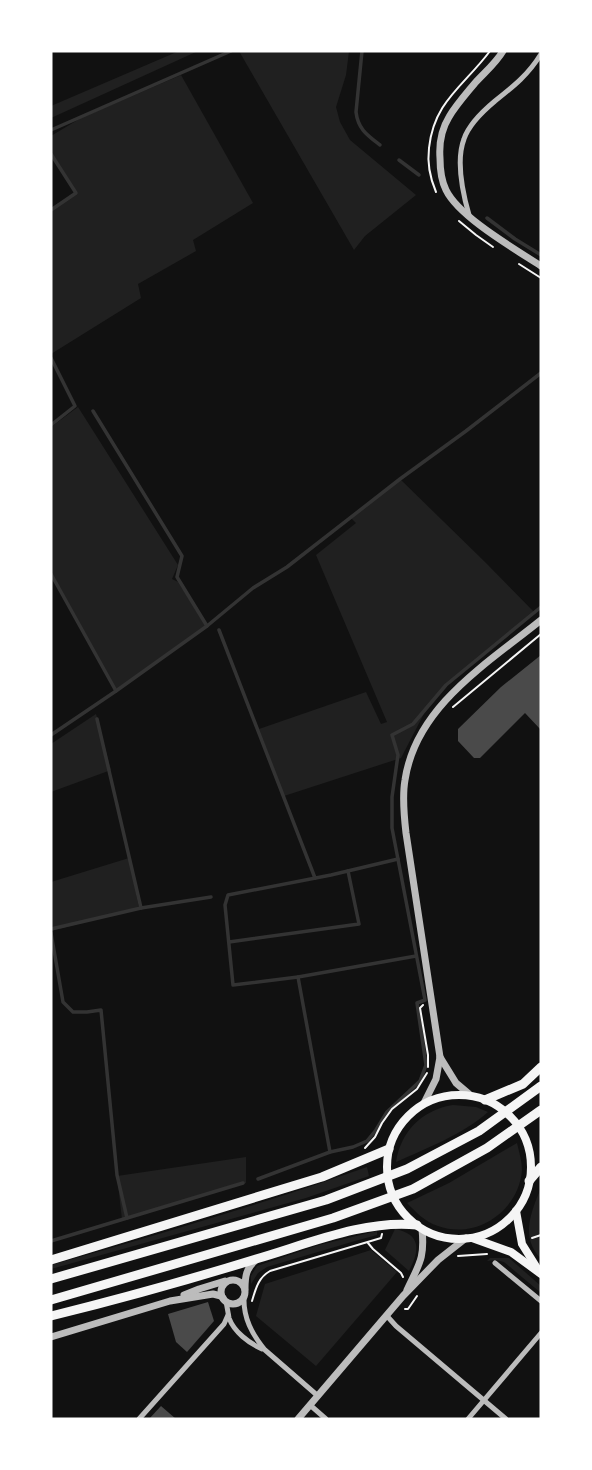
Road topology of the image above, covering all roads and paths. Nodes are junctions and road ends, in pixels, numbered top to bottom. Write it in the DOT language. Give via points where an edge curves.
graph roads {
  1 [pos="503,51"];
  2 [pos="541,54"];
  3 [pos="470,218"];
  4 [pos="461,223"];
  5 [pos="472,233"];
  6 [pos="541,266"];
  7 [pos="541,620"];
  8 [pos="541,634"];
  9 [pos="451,710"];
  10 [pos="427,1004"];
  11 [pos="440,1057"];
  12 [pos="541,1068"];
  13 [pos="541,1086"];
  14 [pos="469,1094"];
  15 [pos="485,1100"];
  16 [pos="424,1103"];
  17 [pos="541,1110"];
  18 [pos="389,1149"];
  19 [pos="366,1153"];
  20 [pos="541,1167"];
  21 [pos="529,1181"];
  22 [pos="516,1211"];
  23 [pos="420,1227"];
  24 [pos="383,1230"];
  25 [pos="541,1235"];
  26 [pos="469,1238"];
  27 [pos="525,1240"];
  28 [pos="367,1242"];
  29 [pos="488,1254"];
  30 [pos="454,1257"];
  31 [pos="256,1259"];
  32 [pos="51,1260"];
  33 [pos="495,1263"];
  34 [pos="541,1274"];
  35 [pos="51,1279"];
  36 [pos="229,1280"];
  37 [pos="403,1281"];
  38 [pos="245,1293"];
  39 [pos="403,1296"];
  40 [pos="416,1296"];
  41 [pos="51,1300"];
  42 [pos="224,1300"];
  43 [pos="170,1301"];
  44 [pos="541,1301"];
  45 [pos="249,1306"];
  46 [pos="405,1309"];
  47 [pos="228,1315"];
  48 [pos="51,1316"];
  49 [pos="387,1316"];
  50 [pos="541,1333"];
  51 [pos="51,1337"];
  52 [pos="265,1350"];
  53 [pos="318,1396"];
  54 [pos="484,1401"];
  55 [pos="310,1405"];
  56 [pos="139,1419"];
  57 [pos="298,1419"];
  58 [pos="326,1419"];
  59 [pos="468,1419"];
  60 [pos="506,1419"];
  1 -- 3 [label="street" via="455,108 441,136 441,175 446,190"];
  2 -- 3 [label="street" via="532,69 464,136 461,159"];
  3 -- 6 [label="street"];
  4 -- 5 [label="path"];
  7 -- 11 [label="street" via="448,697 430,718 408,766 406,834"];
  8 -- 9 [label="path"];
  10 -- 19 [label="path" via="421,1006 428,1055 425,1078 392,1109"];
  11 -- 14 [label="street"];
  11 -- 16 [label="street"];
  12 -- 15 [label="highway" via="523,1084"];
  13 -- 35 [label="highway" via="479,1131 407,1169 326,1200"];
  14 -- 15 [label="main road"];
  14 -- 16 [label="main road"];
  15 -- 21 [label="main road" via="513,1120 524,1137 530,1157"];
  16 -- 18 [label="main road" via="405,1120"];
  17 -- 41 [label="highway" via="487,1148 413,1189 333,1219"];
  18 -- 23 [label="main road" via="390,1188 399,1207"];
  18 -- 32 [label="highway" via="322,1177"];
  20 -- 21 [label="highway"];
  21 -- 22 [label="main road"];
  22 -- 26 [label="main road" via="496,1228"];
  22 -- 34 [label="main road" via="522,1244"];
  23 -- 26 [label="main road" via="444,1237"];
  23 -- 31 [label="highway" via="399,1223 370,1228"];
  23 -- 39 [label="street" via="422,1258"];
  24 -- 28 [label="path" via="381,1238"];
  25 -- 27 [label="path"];
  26 -- 34 [label="main road" via="511,1252"];
  26 -- 39 [label="street" via="438,1260"];
  28 -- 37 [label="path" via="401,1273"];
  28 -- 45 [label="path" via="270,1271 256,1287"];
  29 -- 30 [label="path"];
  31 -- 38 [label="street" via="246,1273"];
  31 -- 48 [label="highway"];
  33 -- 44 [label="street"];
  36 -- 38 [label="street" via="238,1280"];
  36 -- 42 [label="street" via="222,1287"];
  36 -- 43 [label="street"];
  38 -- 42 [label="street" via="236,1303"];
  38 -- 52 [label="street" via="247,1321"];
  39 -- 49 [label="street"];
  40 -- 46 [label="path"];
  42 -- 43 [label="street" via="205,1294"];
  42 -- 47 [label="street"];
  43 -- 51 [label="street"];
  47 -- 52 [label="street" via="234,1328"];
  47 -- 56 [label="street"];
  49 -- 53 [label="street"];
  49 -- 54 [label="street"];
  50 -- 54 [label="street"];
  52 -- 53 [label="street"];
  53 -- 55 [label="street"];
  54 -- 59 [label="street"];
  54 -- 60 [label="street"];
  55 -- 57 [label="street"];
  55 -- 58 [label="street"];
}
